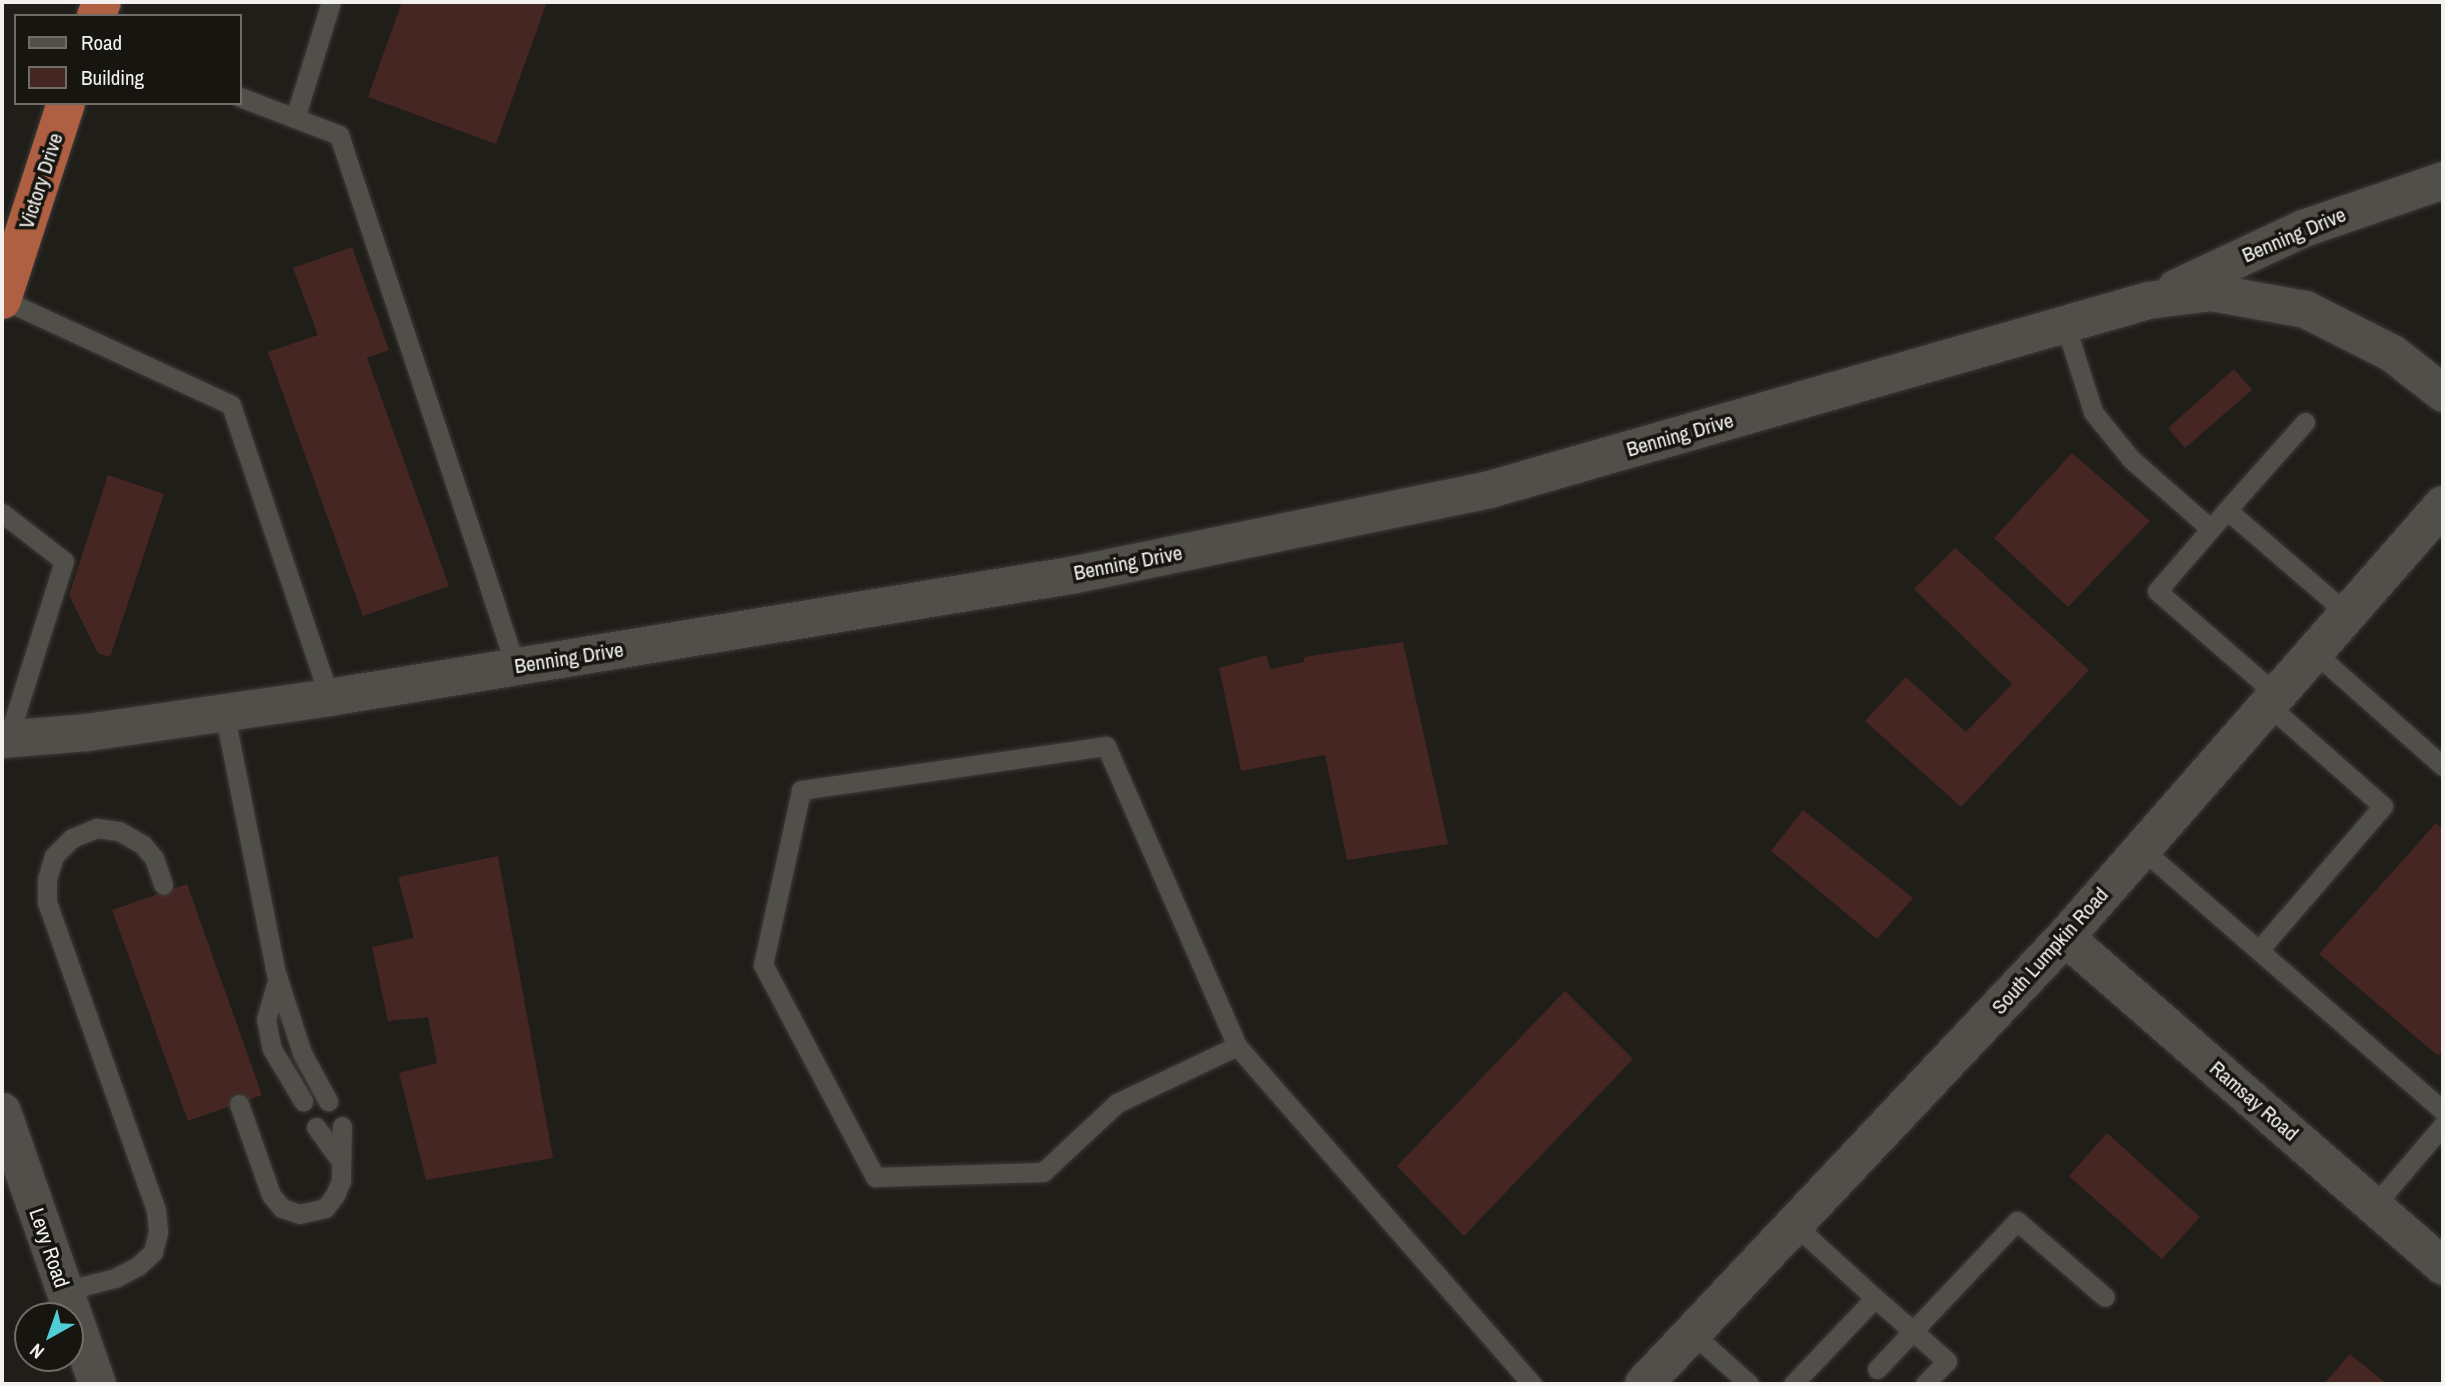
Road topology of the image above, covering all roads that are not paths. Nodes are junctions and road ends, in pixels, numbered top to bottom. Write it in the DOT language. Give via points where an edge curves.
graph roads {
  1 [pos="331,2"];
  2 [pos="242,98"];
  3 [pos="65,105"];
  4 [pos="295,118"];
  5 [pos="2443,180"];
  6 [pos="2,300"];
  7 [pos="2148,300"];
  8 [pos="2065,324"];
  9 [pos="2443,393"];
  10 [pos="2305,422"];
  11 [pos="2443,505"];
  12 [pos="2227,510"];
  13 [pos="2,513"];
  14 [pos="2211,529"];
  15 [pos="2348,614"];
  16 [pos="2315,652"];
  17 [pos="516,667"];
  18 [pos="328,697"];
  19 [pos="2273,700"];
  20 [pos="224,711"];
  21 [pos="5,739"];
  22 [pos="2440,756"];
  23 [pos="2142,849"];
  24 [pos="163,884"];
  25 [pos="2064,937"];
  26 [pos="2259,950"];
  27 [pos="278,978"];
  28 [pos="1237,1046"];
  29 [pos="303,1101"];
  30 [pos="328,1101"];
  31 [pos="240,1104"];
  32 [pos="2,1111"];
  33 [pos="2443,1111"];
  34 [pos="2443,1125"];
  35 [pos="342,1126"];
  36 [pos="316,1127"];
  37 [pos="340,1160"];
  38 [pos="12,1172"];
  39 [pos="2374,1206"];
  40 [pos="1795,1225"];
  41 [pos="2443,1266"];
  42 [pos="64,1291"];
  43 [pos="2105,1297"];
  44 [pos="1875,1298"];
  45 [pos="1913,1331"];
  46 [pos="1692,1333"];
  47 [pos="1877,1369"];
  48 [pos="97,1384"];
  49 [pos="1532,1384"];
  50 [pos="1644,1384"];
  51 [pos="1749,1384"];
  52 [pos="1793,1384"];
  53 [pos="1925,1384"];
  1 -- 4 [label="lane"];
  2 -- 4 [label="lane"];
  3 -- 6 [label="highway, Victory Drive"];
  4 -- 17 [label="lane" via="339,135"];
  5 -- 7 [label="street, Benning Drive" via="2303,228"];
  6 -- 18 [label="lane" via="231,405"];
  7 -- 8 [label="street, Benning Drive"];
  7 -- 9 [label="street, Benning Drive" via="2211,292 2305,309 2392,353"];
  8 -- 14 [label="lane" via="2093,412 2131,458"];
  8 -- 17 [label="street, Benning Drive" via="1489,489 1076,574"];
  10 -- 12 [label="lane"];
  11 -- 15 [label="main road, South Lumpkin Road"];
  12 -- 14 [label="lane"];
  12 -- 15 [label="lane"];
  13 -- 21 [label="lane" via="64,561"];
  14 -- 19 [label="lane" via="2157,591"];
  15 -- 16 [label="main road, South Lumpkin Road"];
  16 -- 19 [label="main road, South Lumpkin Road"];
  16 -- 22 [label="lane"];
  17 -- 18 [label="street, Benning Drive"];
  18 -- 20 [label="street, Benning Drive"];
  19 -- 23 [label="main road, South Lumpkin Road"];
  19 -- 26 [label="lane" via="2383,806"];
  20 -- 21 [label="street, Benning Drive"];
  20 -- 27 [label="lane"];
  23 -- 25 [label="main road, South Lumpkin Road"];
  23 -- 26 [label="lane"];
  24 -- 42 [label="lane" via="154,858 143,845 119,831 97,828 72,838 54,856 47,879 47,902 156,1210 158,1232 153,1252 138,1266 115,1278"];
  25 -- 39 [label="street, Ramsay Road"];
  25 -- 40 [label="main road, South Lumpkin Road"];
  26 -- 33 [label="lane"];
  27 -- 29 [label="lane" via="266,1019 272,1049"];
  27 -- 30 [label="lane" via="302,1053"];
  28 -- 28 [label="lane" via="1106,746 801,790 763,965 875,1177 1043,1172 1118,1103"];
  28 -- 49 [label="lane"];
  31 -- 37 [label="lane" via="271,1195 282,1208 299,1214 325,1208 341,1181"];
  32 -- 38 [label="street, Levy Road"];
  34 -- 39 [label="lane"];
  35 -- 37 [label="lane"];
  36 -- 37 [label="lane"];
  38 -- 42 [label="street, Levy Road"];
  39 -- 41 [label="street, Ramsay Road"];
  40 -- 44 [label="lane"];
  40 -- 46 [label="main road, South Lumpkin Road"];
  42 -- 48 [label="street, Levy Road"];
  43 -- 45 [label="lane" via="2017,1221"];
  44 -- 45 [label="lane"];
  44 -- 52 [label="lane"];
  45 -- 47 [label="lane"];
  45 -- 53 [label="lane" via="1947,1361"];
  46 -- 50 [label="main road, South Lumpkin Road"];
  46 -- 51 [label="lane"];
}
